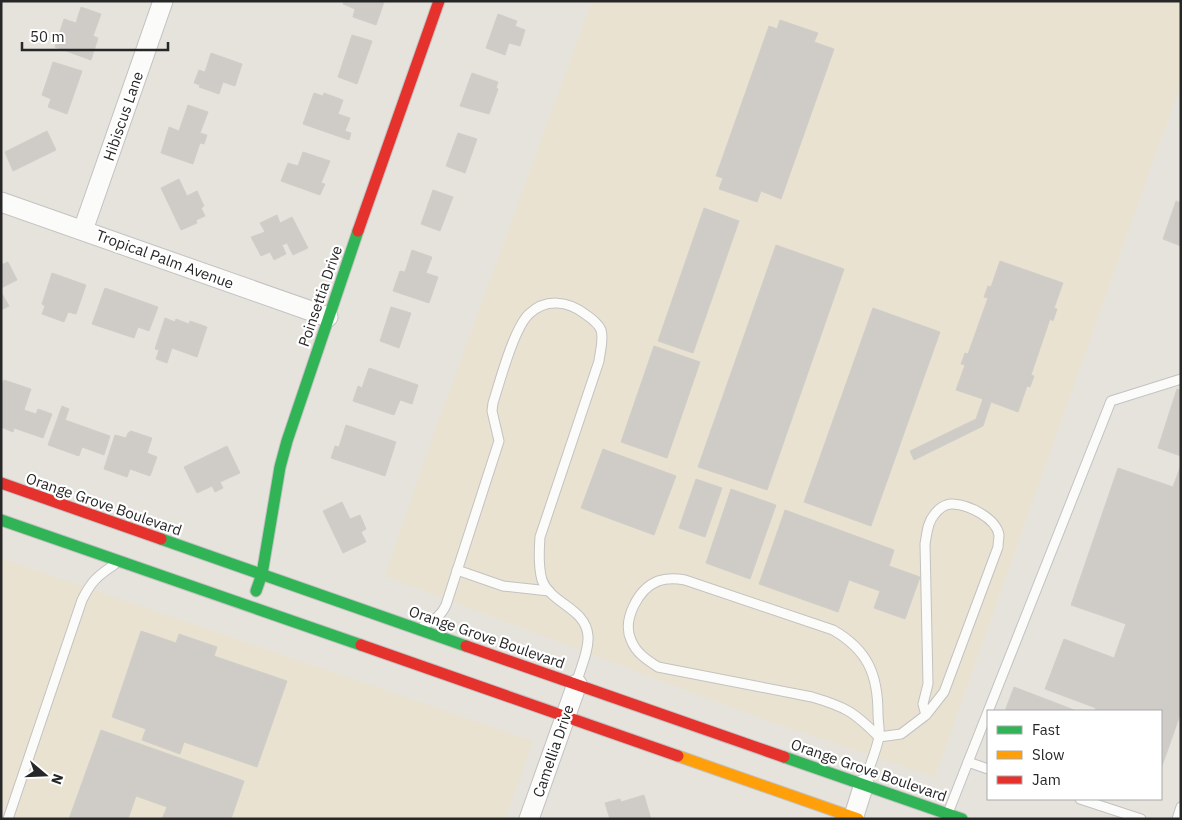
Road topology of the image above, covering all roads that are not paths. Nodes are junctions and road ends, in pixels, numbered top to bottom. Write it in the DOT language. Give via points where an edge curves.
graph roads {
  1 [pos="163,1"];
  2 [pos="439,1"];
  3 [pos="1,202"];
  4 [pos="83,230"];
  5 [pos="328,317"];
  6 [pos="1181,379"];
  7 [pos="1,483"];
  8 [pos="1,520"];
  9 [pos="120,561"];
  10 [pos="457,570"];
  11 [pos="262,574"];
  12 [pos="549,592"];
  13 [pos="251,606"];
  14 [pos="418,629"];
  15 [pos="577,684"];
  16 [pos="989,710"];
  17 [pos="926,714"];
  18 [pos="987,714"];
  19 [pos="565,717"];
  20 [pos="879,737"];
  21 [pos="968,762"];
  22 [pos="987,769"];
  23 [pos="864,784"];
  24 [pos="1083,800"];
  25 [pos="1181,807"];
  26 [pos="948,814"];
  27 [pos="855,818"];
  28 [pos="8,819"];
  29 [pos="529,819"];
  30 [pos="962,819"];
  31 [pos="1141,819"];
  32 [pos="1177,819"];
  1 -- 4 [label="street, Hibiscus Lane"];
  2 -- 5 [label="street, Poinsettia Drive"];
  3 -- 4 [label="street, Tropical Palm Avenue"];
  4 -- 5 [label="street, Tropical Palm Avenue"];
  5 -- 11 [label="street, Poinsettia Drive" via="280,467"];
  6 -- 16 [label="lane" via="1111,401"];
  7 -- 11 [label="street, Orange Grove Boulevard"];
  8 -- 9 [label="street"];
  9 -- 13 [label="street"];
  9 -- 28 [label="lane" via="90,584 82,600"];
  10 -- 12 [label="lane" via="503,586"];
  10 -- 12 [label="lane" via="499,441 493,403 510,353 523,322 530,314 541,306 565,303 592,318 600,329 602,341 599,361 540,537 538,553 542,580"];
  10 -- 14 [label="lane" via="442,613"];
  11 -- 13 [label="street, Poinsettia Drive"];
  11 -- 14 [label="street, Orange Grove Boulevard"];
  12 -- 15 [label="lane" via="575,612 584,622 588,635"];
  13 -- 19 [label="street"];
  14 -- 15 [label="street, Orange Grove Boulevard"];
  15 -- 19 [label="street, Camellia Drive"];
  15 -- 23 [label="street, Orange Grove Boulevard"];
  17 -- 17 [label="lane" via="944,692 999,535 985,516 952,503 941,507 934,515 925,544 928,684 923,704"];
  17 -- 20 [label="lane" via="901,734"];
  18 -- 21 [label="lane"];
  19 -- 27 [label="street"];
  19 -- 29 [label="street, Camellia Drive"];
  20 -- 20 [label="lane" via="874,675 865,657 844,636 684,580 658,581 647,587 638,598 631,613 630,639 637,651 658,667 835,704 851,712"];
  20 -- 23 [label="lane"];
  21 -- 22 [label="lane"];
  21 -- 26 [label="lane"];
  23 -- 26 [label="street, Orange Grove Boulevard"];
  23 -- 27 [label="street"];
  24 -- 31 [label="lane"];
  25 -- 32 [label="lane"];
  26 -- 30 [label="street, Orange Grove Boulevard"];
}
